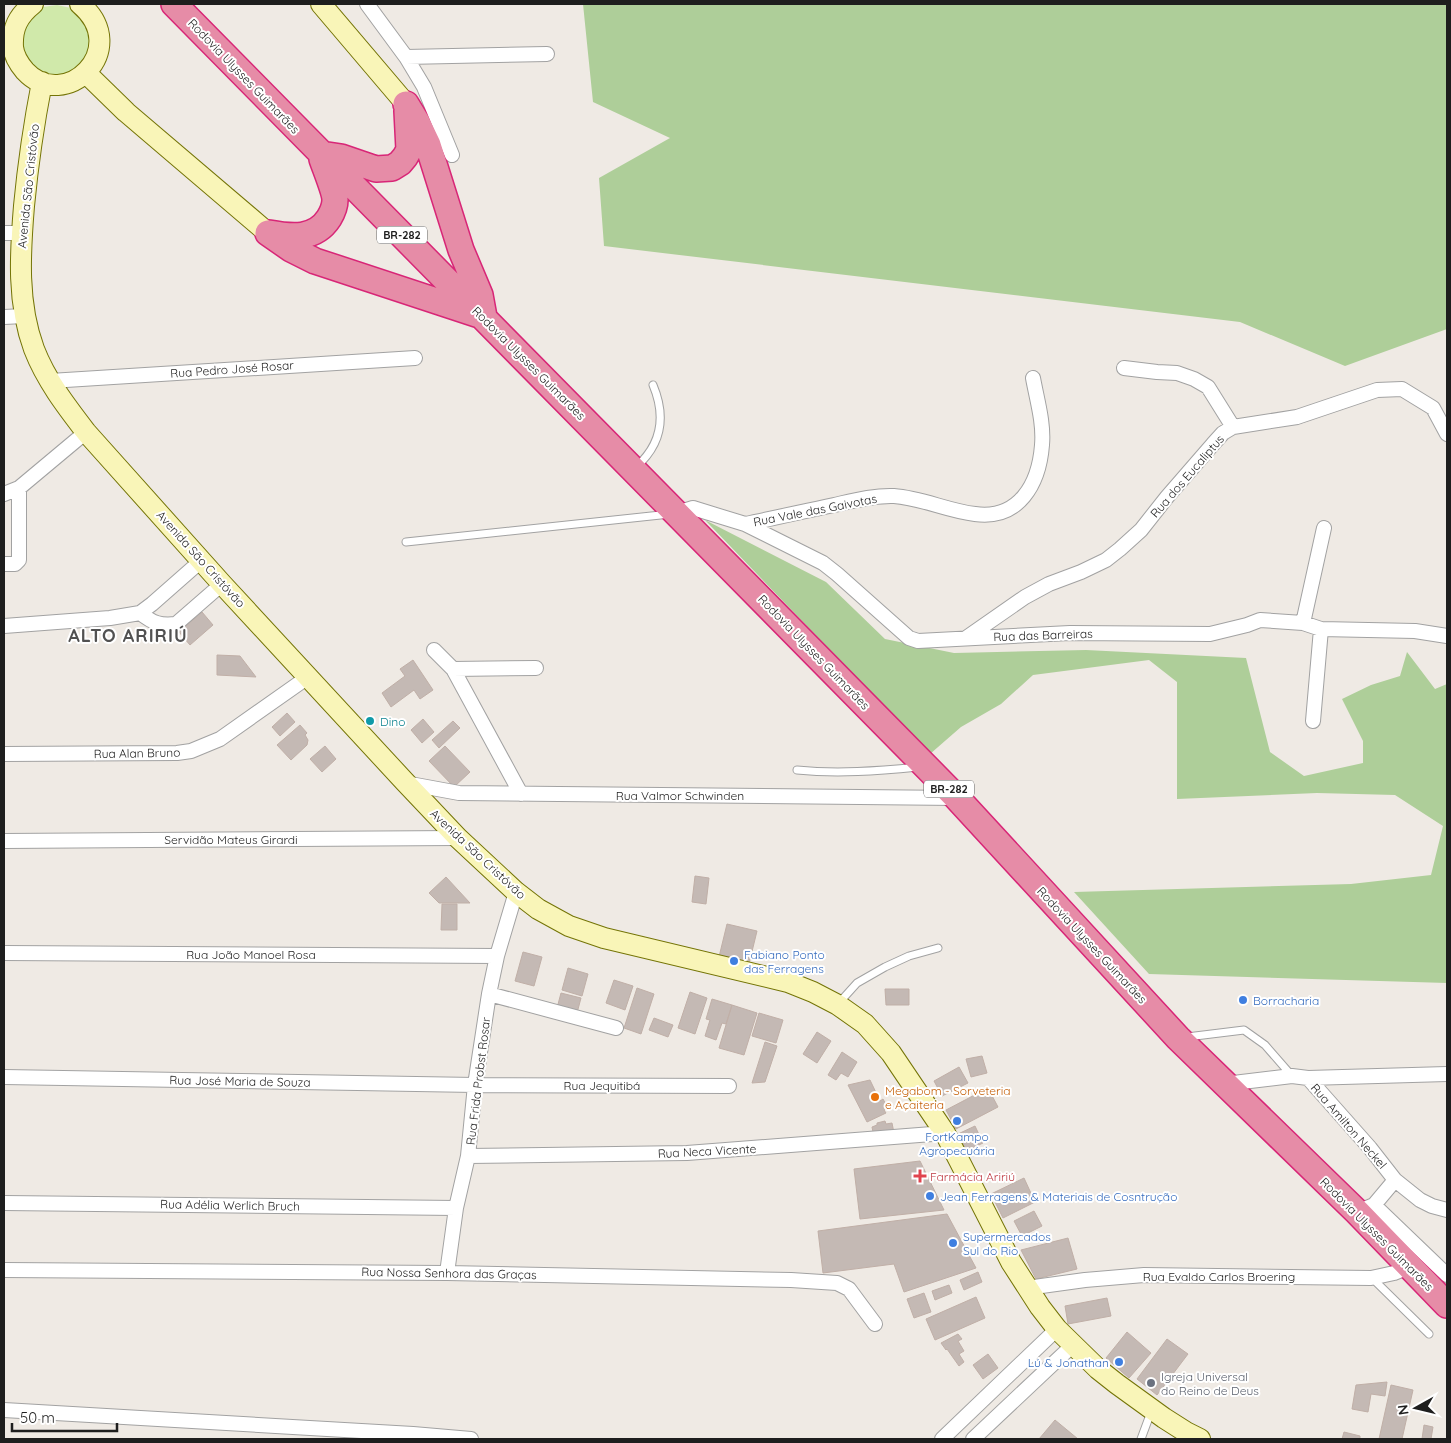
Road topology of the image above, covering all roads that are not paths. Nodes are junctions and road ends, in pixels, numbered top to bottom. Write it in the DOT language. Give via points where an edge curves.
graph roads {
  1 [pos="33,4"];
  2 [pos="80,4"];
  3 [pos="174,4"];
  4 [pos="321,4"];
  5 [pos="368,4"];
  6 [pos="546,54"];
  7 [pos="406,57"];
  8 [pos="86,73"];
  9 [pos="42,82"];
  10 [pos="406,104"];
  11 [pos="321,154"];
  12 [pos="452,155"];
  13 [pos="13,233"];
  14 [pos="268,233"];
  15 [pos="24,316"];
  16 [pos="4,317"];
  17 [pos="484,317"];
  18 [pos="415,358"];
  19 [pos="1124,368"];
  20 [pos="1033,378"];
  21 [pos="50,381"];
  22 [pos="653,385"];
  23 [pos="1233,427"];
  24 [pos="86,432"];
  25 [pos="1447,434"];
  26 [pos="634,469"];
  27 [pos="19,488"];
  28 [pos="4,494"];
  29 [pos="677,513"];
  30 [pos="745,524"];
  31 [pos="1324,528"];
  32 [pos="406,542"];
  33 [pos="202,560"];
  34 [pos="4,564"];
  35 [pos="222,584"];
  36 [pos="140,613"];
  37 [pos="1303,623"];
  38 [pos="4,626"];
  39 [pos="1321,629"];
  40 [pos="1447,636"];
  41 [pos="966,638"];
  42 [pos="434,650"];
  43 [pos="536,668"];
  44 [pos="453,669"];
  45 [pos="308,677"];
  46 [pos="1313,721"];
  47 [pos="4,754"];
  48 [pos="926,766"];
  49 [pos="797,770"];
  50 [pos="405,782"];
  51 [pos="521,794"];
  52 [pos="957,798"];
  53 [pos="458,838"];
  54 [pos="4,841"];
  55 [pos="516,892"];
  56 [pos="938,948"];
  57 [pos="4,953"];
  58 [pos="497,956"];
  59 [pos="489,994"];
  60 [pos="838,1004"];
  61 [pos="616,1028"];
  62 [pos="1178,1038"];
  63 [pos="1447,1074"];
  64 [pos="1292,1076"];
  65 [pos="4,1077"];
  66 [pos="1308,1078"];
  67 [pos="1225,1084"];
  68 [pos="475,1085"];
  69 [pos="729,1086"];
  70 [pos="945,1133"];
  71 [pos="468,1156"];
  72 [pos="1395,1180"];
  73 [pos="4,1203"];
  74 [pos="456,1208"];
  75 [pos="1365,1208"];
  76 [pos="1447,1210"];
  77 [pos="1409,1267"];
  78 [pos="4,1270"];
  79 [pos="448,1272"];
  80 [pos="1447,1275"];
  81 [pos="1372,1278"];
  82 [pos="1027,1288"];
  83 [pos="1447,1305"];
  84 [pos="875,1324"];
  85 [pos="1057,1329"];
  86 [pos="1429,1334"];
  87 [pos="1073,1345"];
  88 [pos="1152,1409"];
  89 [pos="4,1410"];
  90 [pos="338,1435"];
  91 [pos="471,1439"];
  92 [pos="942,1439"];
  93 [pos="973,1439"];
  94 [pos="1141,1439"];
  95 [pos="1200,1439"];
  1 -- 9 [label="main road" via="23,12 12,38 20,65 30,76"];
  2 -- 8 [label="main road" via="90,12 100,36 97,56"];
  3 -- 11 [label="highway, Rodovia Ulysses Guimarães / BR-282"];
  4 -- 10 [label="main road"];
  5 -- 7 [label="street"];
  6 -- 7 [label="street"];
  7 -- 12 [label="street" via="424,87"];
  8 -- 9 [label="main road" via="66,84"];
  8 -- 14 [label="main road" via="126,112"];
  9 -- 13 [label="main road, Avenida São Cristóvão"];
  10 -- 11 [label="highway" via="409,150 400,164 376,169"];
  10 -- 17 [label="highway" via="428,145 461,250 480,294"];
  11 -- 14 [label="highway" via="336,199 325,224 302,236"];
  11 -- 17 [label="highway, Rodovia Ulysses Guimarães / BR-282"];
  13 -- 15 [label="main road, Avenida São Cristóvão"];
  14 -- 17 [label="highway" via="315,261"];
  15 -- 16 [label="street"];
  15 -- 21 [label="main road, Avenida São Cristóvão" via="34,349"];
  17 -- 26 [label="highway, Rodovia Ulysses Guimarães / BR-282"];
  18 -- 21 [label="street, Rua Pedro José Rosar"];
  19 -- 23 [label="street" via="1177,373 1194,379 1208,387"];
  20 -- 30 [label="street, Rua Vale das Gaivotas" via="1041,421 1039,466 1033,485 1020,502 1009,509 994,514 976,514 893,496"];
  21 -- 24 [label="main road, Avenida São Cristóvão"];
  22 -- 26 [label="lane" via="660,406 660,428 652,449"];
  23 -- 25 [label="street, Rua dos Eucaliptus" via="1297,418 1377,390 1402,389 1433,408"];
  23 -- 41 [label="street, Rua dos Eucaliptus" via="1223,433 1141,530 1120,549 1106,560 1024,597"];
  24 -- 27 [label="street"];
  24 -- 33 [label="main road, Avenida São Cristóvão"];
  26 -- 29 [label="highway, Rodovia Ulysses Guimarães / BR-282"];
  27 -- 28 [label="street"];
  27 -- 34 [label="street" via="19,560 15,564"];
  29 -- 30 [label="street, Rua das Barreiras" via="693,508"];
  29 -- 32 [label="lane"];
  29 -- 48 [label="highway, Rodovia Ulysses Guimarães / BR-282"];
  30 -- 41 [label="street, Rua das Barreiras" via="823,563 909,638 928,642"];
  31 -- 37 [label="street"];
  33 -- 35 [label="main road, Avenida São Cristóvão"];
  33 -- 36 [label="street"];
  35 -- 36 [label="street" via="176,624 153,623"];
  35 -- 45 [label="main road, Avenida São Cristóvão"];
  36 -- 38 [label="street"];
  37 -- 39 [label="street, Rua das Barreiras"];
  37 -- 41 [label="street, Rua das Barreiras" via="1260,620 1210,634 1070,633"];
  39 -- 40 [label="street, Rua das Barreiras" via="1415,631"];
  39 -- 46 [label="street"];
  42 -- 44 [label="street"];
  43 -- 44 [label="street"];
  44 -- 51 [label="street"];
  45 -- 47 [label="street, Rua Alan Bruno" via="220,739 191,751 177,754"];
  45 -- 50 [label="main road, Avenida São Cristóvão"];
  48 -- 49 [label="lane" via="861,772"];
  48 -- 52 [label="highway, Rodovia Ulysses Guimarães / BR-282"];
  50 -- 51 [label="street, Rua Valmor Schwinden" via="459,792"];
  50 -- 53 [label="main road, Avenida São Cristóvão"];
  51 -- 52 [label="street, Rua Valmor Schwinden"];
  52 -- 62 [label="highway, Rodovia Ulysses Guimarães / BR-282"];
  53 -- 54 [label="street, Servidão Mateus Girardi"];
  53 -- 55 [label="main road, Avenida São Cristóvão"];
  55 -- 58 [label="street, Rua Frida Probst Rosar"];
  55 -- 60 [label="main road, Avenida São Cristóvão" via="569,926 604,938 788,982"];
  56 -- 60 [label="lane" via="909,956 885,968 858,984"];
  57 -- 58 [label="street, Rua João Manoel Rosa"];
  58 -- 59 [label="street, Rua Frida Probst Rosar"];
  59 -- 61 [label="street"];
  59 -- 68 [label="street, Rua Frida Probst Rosar"];
  60 -- 70 [label="main road, Avenida São Cristóvão" via="865,1024 891,1053"];
  62 -- 64 [label="lane" via="1244,1030 1264,1045"];
  62 -- 67 [label="highway, Rodovia Ulysses Guimarães / BR-282"];
  63 -- 66 [label="street"];
  64 -- 66 [label="street"];
  64 -- 67 [label="street"];
  65 -- 68 [label="street, Rua José Maria de Souza"];
  66 -- 72 [label="street, Rua Amilton Neckel"];
  67 -- 75 [label="highway, Rodovia Ulysses Guimarães / BR-282"];
  68 -- 69 [label="street, Rua Jequitibá"];
  68 -- 71 [label="street, Rua Frida Probst Rosar"];
  70 -- 71 [label="street, Rua Neca Vicente" via="687,1153"];
  70 -- 82 [label="main road, Avenida São Cristóvão"];
  71 -- 74 [label="street, Rua Frida Probst Rosar"];
  72 -- 75 [label="street, Rua Amilton Neckel"];
  72 -- 76 [label="street" via="1420,1200"];
  73 -- 74 [label="street, Rua Adélia Werlich Bruch"];
  74 -- 79 [label="street, Rua Frida Probst Rosar"];
  75 -- 77 [label="highway, Rodovia Ulysses Guimarães / BR-282"];
  75 -- 80 [label="street"];
  77 -- 81 [label="street, Rua Evaldo Carlos Broering"];
  77 -- 83 [label="highway, Rodovia Ulysses Guimarães / BR-282"];
  78 -- 79 [label="street, Rua Nossa Senhora das Graças"];
  79 -- 84 [label="street, Rua Nossa Senhora das Graças" via="837,1283 849,1289"];
  81 -- 82 [label="street, Rua Evaldo Carlos Broering" via="1144,1275"];
  81 -- 86 [label="lane"];
  82 -- 85 [label="main road, Avenida São Cristóvão"];
  85 -- 87 [label="main road, Avenida São Cristóvão"];
  85 -- 92 [label="street"];
  87 -- 88 [label="main road, Avenida São Cristóvão" via="1098,1369"];
  87 -- 93 [label="street"];
  88 -- 94 [label="lane"];
  88 -- 95 [label="main road, Avenida São Cristóvão"];
  89 -- 90 [label="street"];
  90 -- 91 [label="street" via="414,1434"];
}
